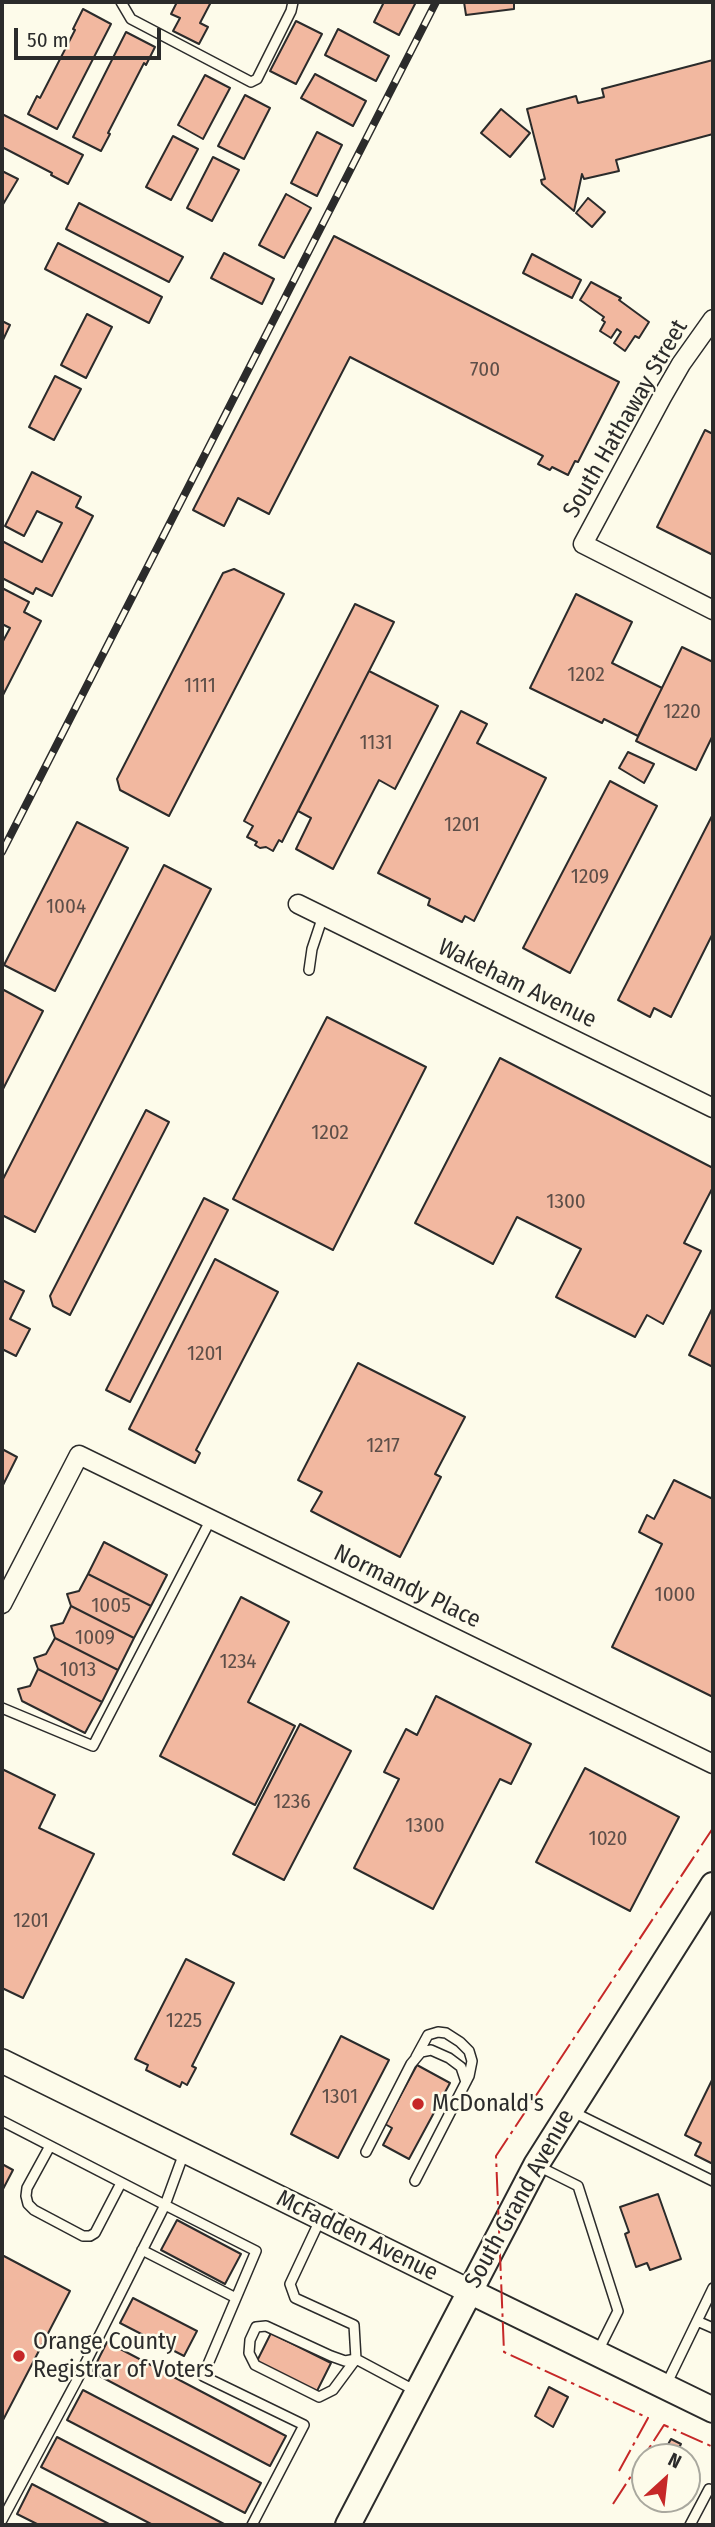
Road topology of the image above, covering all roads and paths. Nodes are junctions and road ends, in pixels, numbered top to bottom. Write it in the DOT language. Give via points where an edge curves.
graph roads {
  1 [pos="121,2"];
  2 [pos="293,2"];
  3 [pos="713,319"];
  4 [pos="713,610"];
  5 [pos="298,904"];
  6 [pos="323,916"];
  7 [pos="309,970"];
  8 [pos="713,1108"];
  9 [pos="211,1519"];
  10 [pos="2,1604"];
  11 [pos="2,1708"];
  12 [pos="713,1764"];
  13 [pos="713,1885"];
  14 [pos="415,2057"];
  15 [pos="2,2061"];
  16 [pos="466,2082"];
  17 [pos="569,2110"];
  18 [pos="2,2122"];
  19 [pos="50,2146"];
  20 [pos="185,2151"];
  21 [pos="366,2152"];
  22 [pos="536,2165"];
  23 [pos="415,2181"];
  24 [pos="713,2181"];
  25 [pos="121,2183"];
  26 [pos="165,2205"];
  27 [pos="321,2218"];
  28 [pos="142,2250"];
  29 [pos="713,2288"];
  30 [pos="469,2291"];
  31 [pos="236,2298"];
  32 [pos="697,2320"];
  33 [pos="713,2328"];
  34 [pos="597,2354"];
  35 [pos="356,2359"];
  36 [pos="665,2387"];
  37 [pos="417,2392"];
  38 [pos="713,2410"];
  39 [pos="709,2489"];
  40 [pos="2,2520"];
  41 [pos="252,2525"];
  42 [pos="348,2525"];
  43 [pos="690,2525"];
  1 -- 2 [label="lane" via="131,19 251,82 257,79"];
  3 -- 4 [label="street, South Hathaway Street" via="681,364 583,544"];
  5 -- 6 [label="street, Wakeham Avenue"];
  6 -- 7 [label="lane"];
  6 -- 8 [label="street, Wakeham Avenue"];
  9 -- 10 [label="street, Normandy Place" via="79,1455"];
  9 -- 11 [label="lane" via="93,1746"];
  9 -- 12 [label="street, Normandy Place"];
  13 -- 17 [label="main road, South Grand Avenue"];
  14 -- 16 [label="lane" via="425,2050 449,2057 461,2067"];
  14 -- 16 [label="lane" via="428,2035 446,2033 469,2051 472,2068"];
  14 -- 21 [label="lane"];
  15 -- 20 [label="street, McFadden Avenue"];
  16 -- 23 [label="lane"];
  17 -- 22 [label="main road, South Grand Avenue"];
  17 -- 24 [label="lane"];
  18 -- 19 [label="lane"];
  19 -- 25 [label="lane"];
  19 -- 25 [label="lane" via="27,2188 28,2204 83,2236 95,2233"];
  20 -- 26 [label="lane"];
  20 -- 27 [label="street, McFadden Avenue"];
  22 -- 30 [label="main road, South Grand Avenue"];
  22 -- 34 [label="lane" via="578,2186 582,2198 618,2311"];
  25 -- 26 [label="lane"];
  26 -- 28 [label="lane"];
  26 -- 31 [label="lane" via="256,2251"];
  27 -- 30 [label="street, McFadden Avenue"];
  27 -- 35 [label="lane" via="290,2284 295,2298 354,2325"];
  28 -- 31 [label="lane"];
  28 -- 40 [label="lane"];
  29 -- 32 [label="lane"];
  30 -- 34 [label="main road, McFadden Avenue"];
  30 -- 37 [label="main road, South Grand Avenue"];
  31 -- 41 [label="lane" via="202,2376 304,2425"];
  32 -- 33 [label="lane"];
  32 -- 36 [label="lane"];
  34 -- 36 [label="main road, McFadden Avenue"];
  35 -- 35 [label="lane" via="331,2356 266,2326 256,2327 250,2340 249,2353 255,2365 319,2398 333,2390"];
  35 -- 37 [label="lane"];
  36 -- 38 [label="main road, McFadden Avenue"];
  37 -- 42 [label="main road, South Grand Avenue"];
  39 -- 43 [label="lane"];
}
